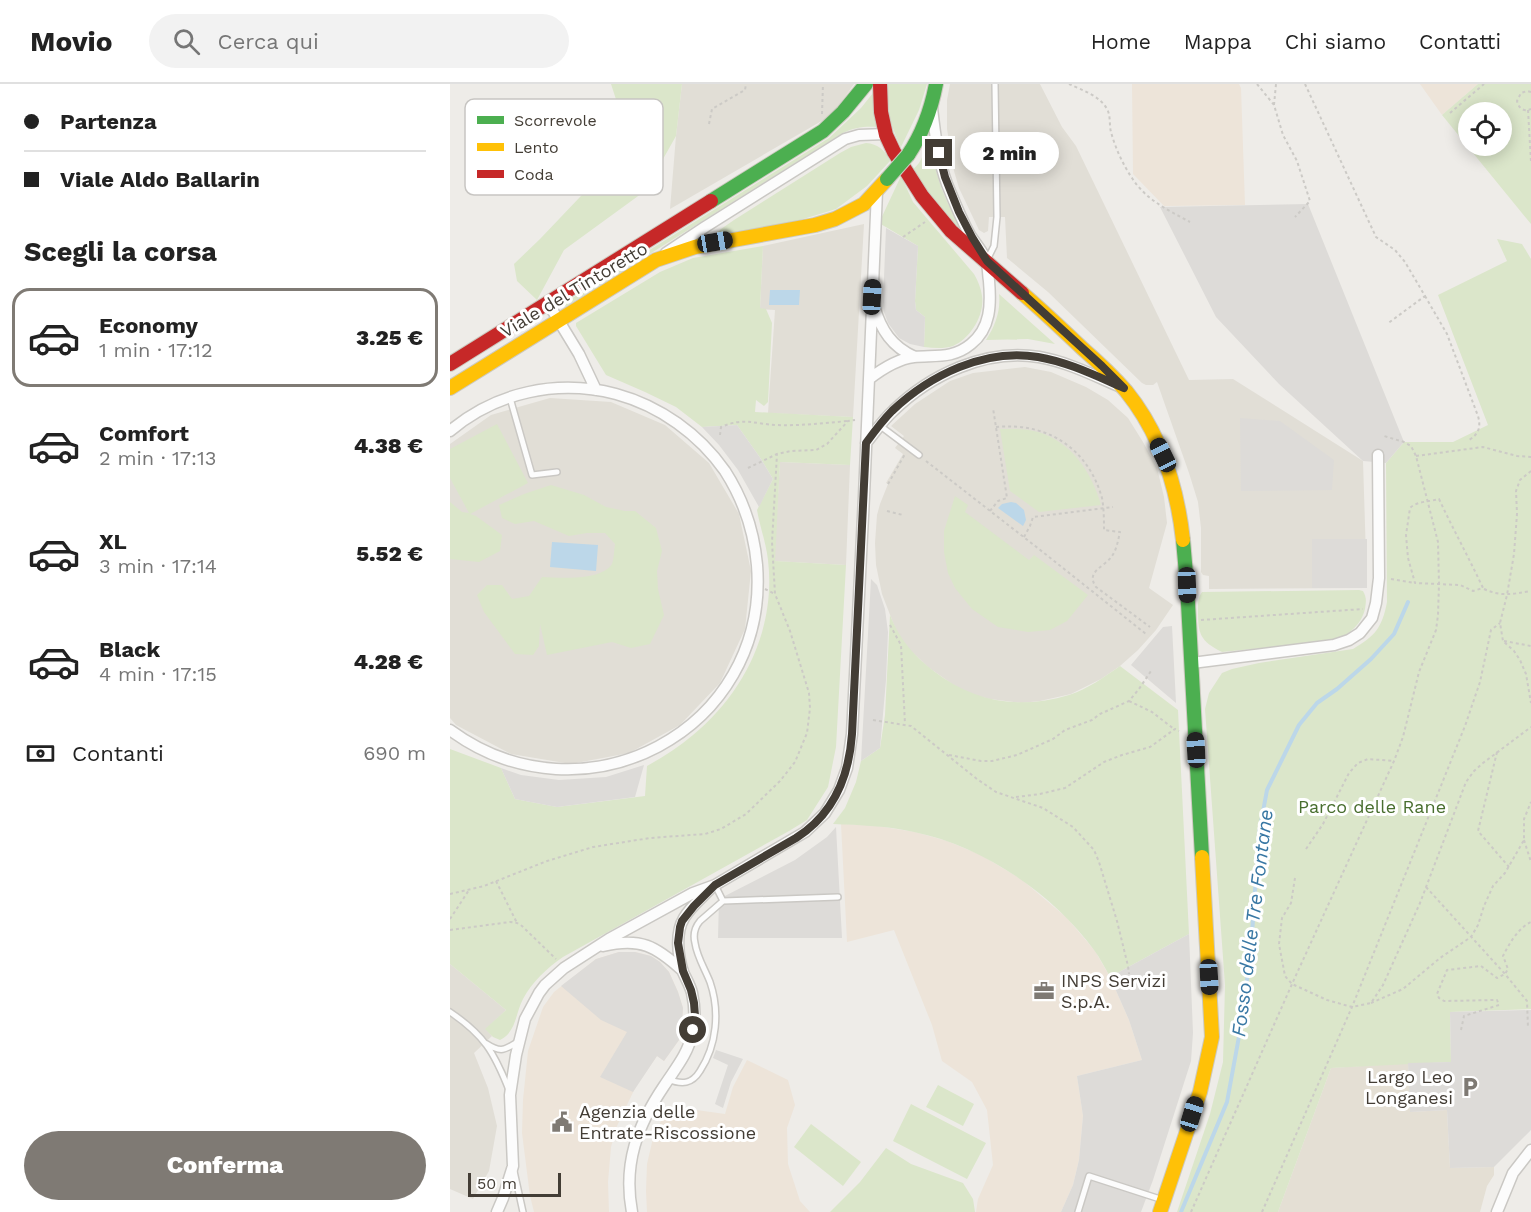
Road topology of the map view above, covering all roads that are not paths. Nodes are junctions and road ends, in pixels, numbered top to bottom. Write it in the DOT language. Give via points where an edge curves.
graph roads {
  1 [pos="866,84"];
  2 [pos="880,84"];
  3 [pos="936,84"];
  4 [pos="995,84"];
  5 [pos="932,104"];
  6 [pos="885,134"];
  7 [pos="877,191"];
  8 [pos="656,260"];
  9 [pos="987,261"];
  10 [pos="872,297"];
  11 [pos="548,303"];
  12 [pos="559,320"];
  13 [pos="916,357"];
  14 [pos="450,364"];
  15 [pos="869,379"];
  16 [pos="450,388"];
  17 [pos="1124,388"];
  18 [pos="596,390"];
  19 [pos="509,397"];
  20 [pos="879,425"];
  21 [pos="450,431"];
  22 [pos="866,443"];
  23 [pos="919,455"];
  24 [pos="1378,455"];
  25 [pos="557,472"];
  26 [pos="1192,663"];
  27 [pos="450,730"];
  28 [pos="715,885"];
  29 [pos="838,897"];
  30 [pos="723,901"];
  31 [pos="595,948"];
  32 [pos="683,971"];
  33 [pos="450,1012"];
  34 [pos="519,1041"];
  35 [pos="486,1043"];
  36 [pos="668,1079"];
  37 [pos="510,1095"];
  38 [pos="1531,1150"];
  39 [pos="513,1166"];
  40 [pos="1162,1206"];
  41 [pos="497,1212"];
  42 [pos="523,1212"];
  43 [pos="632,1212"];
  44 [pos="1078,1212"];
  45 [pos="1497,1212"];
  1 -- 11 [label="street, Viale del Tintoretto" via="816,136"];
  2 -- 6 [label="street"];
  3 -- 5 [label="street, Viale del Tintoretto"];
  4 -- 9 [label="lane" via="997,217 994,246"];
  5 -- 7 [label="street, Viale del Tintoretto, bridge" via="908,154"];
  5 -- 9 [label="street" via="948,186"];
  6 -- 8 [label="street" via="845,139"];
  6 -- 9 [label="street" via="938,216"];
  7 -- 8 [label="street, Viale del Tintoretto" via="861,206 835,219 695,247"];
  7 -- 10 [label="street"];
  8 -- 12 [label="street, Viale del Tintoretto"];
  9 -- 13 [label="street" via="990,306 982,332 973,343 956,352"];
  9 -- 17 [label="street"];
  10 -- 13 [label="street" via="888,338"];
  10 -- 15 [label="street"];
  11 -- 12 [label="street"];
  11 -- 14 [label="street, Viale del Tintoretto"];
  12 -- 16 [label="street, Viale del Tintoretto"];
  12 -- 18 [label="street"];
  13 -- 15 [label="street" via="889,366"];
  15 -- 22 [label="street"];
  17 -- 20 [label="street" via="1063,363 1040,357 1005,356 958,368 937,378 900,404"];
  17 -- 26 [label="street" via="1157,441 1175,489 1183,537"];
  18 -- 19 [label="street" via="556,388"];
  18 -- 27 [label="street" via="637,401 678,423 709,451 734,487 752,532 758,576 755,612 742,655 719,695 687,728 649,752 612,765 573,770 534,768 488,753"];
  19 -- 21 [label="street" via="480,409"];
  19 -- 25 [label="lane" via="532,475"];
  20 -- 22 [label="street"];
  20 -- 23 [label="lane"];
  22 -- 28 [label="street" via="852,734 842,784 825,813 805,832"];
  24 -- 26 [label="street" via="1378,596 1372,618 1360,633 1341,643 1315,648"];
  26 -- 40 [label="street" via="1212,1037 1202,1083"];
  28 -- 30 [label="lane"];
  28 -- 31 [label="street" via="693,893"];
  28 -- 32 [label="street" via="682,921 678,943"];
  29 -- 30 [label="lane"];
  30 -- 36 [label="lane" via="699,921 694,933 713,992 716,1017 710,1052 693,1080 684,1083"];
  31 -- 32 [label="street" via="619,943 649,946"];
  31 -- 34 [label="street" via="545,985 530,1009"];
  32 -- 36 [label="street" via="695,1016 686,1053"];
  33 -- 35 [label="lane" via="469,1024"];
  34 -- 35 [label="lane" via="500,1050"];
  34 -- 37 [label="street"];
  35 -- 37 [label="lane"];
  36 -- 43 [label="street" via="635,1142 629,1179"];
  37 -- 39 [label="street"];
  38 -- 45 [label="street" via="1514,1173"];
  39 -- 41 [label="street"];
  39 -- 42 [label="lane"];
  40 -- 44 [label="lane" via="1089,1176"];
}
